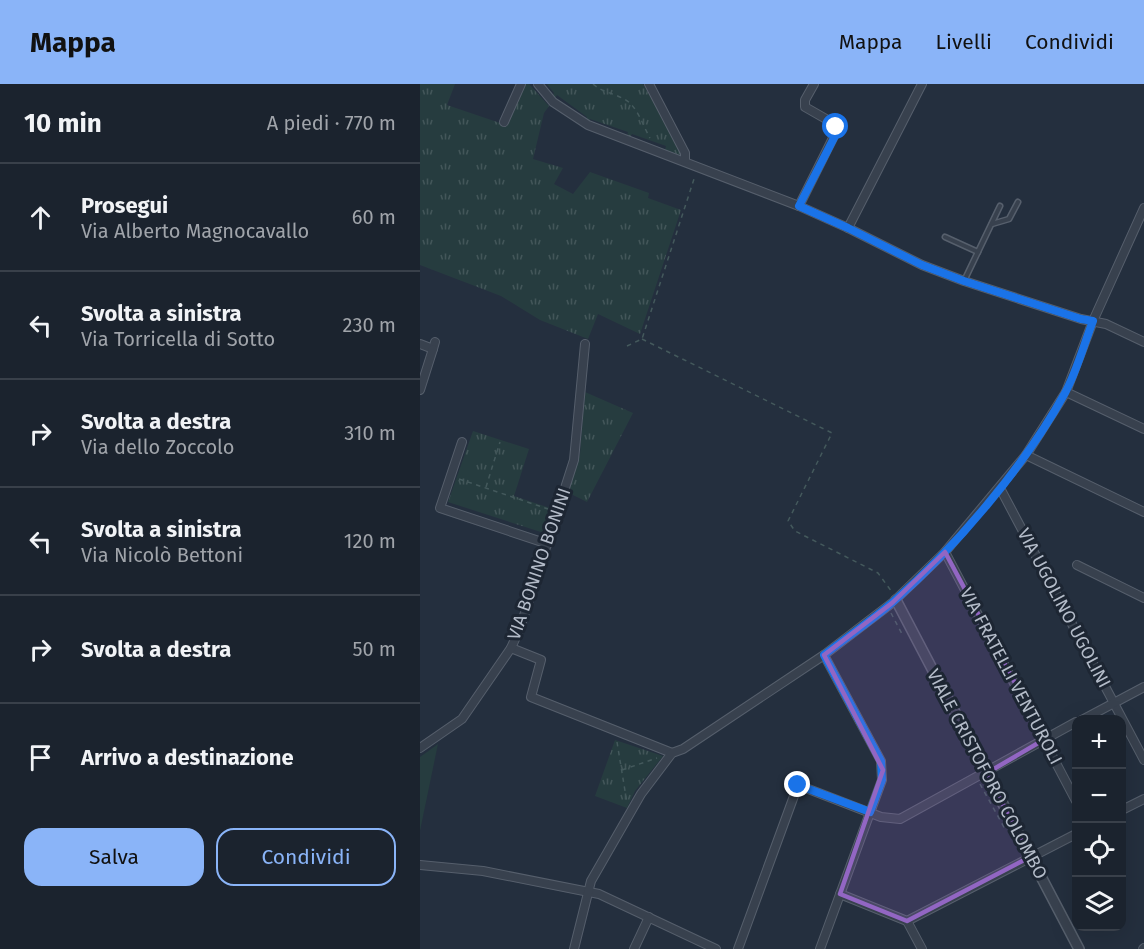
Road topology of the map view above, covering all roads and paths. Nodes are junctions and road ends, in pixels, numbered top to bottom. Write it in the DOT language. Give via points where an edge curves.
graph roads {
  1 [pos="521,84"];
  2 [pos="538,84"];
  3 [pos="593,84"];
  4 [pos="649,84"];
  5 [pos="814,84"];
  6 [pos="922,84"];
  7 [pos="504,122"];
  8 [pos="650,139"];
  9 [pos="685,161"];
  10 [pos="699,166"];
  11 [pos="1018,202"];
  12 [pos="799,206"];
  13 [pos="1000,206"];
  14 [pos="1144,208"];
  15 [pos="992,224"];
  16 [pos="848,228"];
  17 [pos="945,237"];
  18 [pos="978,252"];
  19 [pos="964,281"];
  20 [pos="1093,321"];
  21 [pos="642,339"];
  22 [pos="1144,342"];
  23 [pos="420,344"];
  24 [pos="585,344"];
  25 [pos="627,346"];
  26 [pos="420,390"];
  27 [pos="1066,392"];
  28 [pos="1144,429"];
  29 [pos="462,442"];
  30 [pos="500,442"];
  31 [pos="1026,454"];
  32 [pos="450,476"];
  33 [pos="486,488"];
  34 [pos="1000,488"];
  35 [pos="558,512"];
  36 [pos="1144,512"];
  37 [pos="548,544"];
  38 [pos="945,552"];
  39 [pos="1077,565"];
  40 [pos="895,598"];
  41 [pos="1144,598"];
  42 [pos="511,648"];
  43 [pos="824,655"];
  44 [pos="1144,687"];
  45 [pos="1114,703"];
  46 [pos="1091,715"];
  47 [pos="1072,725"];
  48 [pos="616,729"];
  49 [pos="1045,739"];
  50 [pos="420,748"];
  51 [pos="672,753"];
  52 [pos="1144,760"];
  53 [pos="622,770"];
  54 [pos="987,773"];
  55 [pos="1072,791"];
  56 [pos="1144,799"];
  57 [pos="1126,808"];
  58 [pos="870,812"];
  59 [pos="629,817"];
  60 [pos="1072,836"];
  61 [pos="1030,857"];
  62 [pos="420,865"];
  63 [pos="589,891"];
  64 [pos="840,894"];
  65 [pos="649,917"];
  66 [pos="907,921"];
  67 [pos="574,949"];
  68 [pos="634,949"];
  69 [pos="716,949"];
  70 [pos="738,949"];
  71 [pos="819,949"];
  72 [pos="922,949"];
  73 [pos="1079,949"];
  1 -- 7 [label="street"];
  2 -- 9 [label="street" via="553,102 582,123"];
  3 -- 8 [label="path" via="629,102"];
  4 -- 9 [label="street" via="685,153"];
  5 -- 12 [label="street" via="804,107 837,130"];
  6 -- 16 [label="street"];
  9 -- 10 [label="street"];
  10 -- 12 [label="street"];
  10 -- 21 [label="path"];
  11 -- 15 [label="lane" via="1010,219"];
  12 -- 16 [label="street"];
  13 -- 15 [label="lane"];
  14 -- 20 [label="street"];
  15 -- 18 [label="lane"];
  16 -- 19 [label="street"];
  17 -- 18 [label="lane"];
  18 -- 19 [label="lane"];
  19 -- 20 [label="street"];
  20 -- 22 [label="street"];
  20 -- 27 [label="street"];
  21 -- 25 [label="path"];
  21 -- 40 [label="path" via="832,433 788,521 795,531 878,573"];
  23 -- 26 [label="street" via="434,345"];
  24 -- 35 [label="street, VIA BONINO BONINI" via="574,460"];
  27 -- 28 [label="street"];
  27 -- 31 [label="street"];
  29 -- 32 [label="street"];
  30 -- 33 [label="path"];
  31 -- 34 [label="street"];
  31 -- 36 [label="street"];
  32 -- 33 [label="path"];
  32 -- 37 [label="street" via="440,508"];
  33 -- 35 [label="path"];
  34 -- 38 [label="street"];
  34 -- 45 [label="street, VIA UGOLINO UGOLINI"];
  35 -- 37 [label="street, VIA BONINO BONINI"];
  37 -- 42 [label="street, VIA BONINO BONINI"];
  38 -- 40 [label="street"];
  38 -- 49 [label="street, VIA FRATELLI VENTUROLI"];
  39 -- 41 [label="street"];
  40 -- 43 [label="street"];
  40 -- 54 [label="street, VIALE CRISTOFORO COLOMBO"];
  42 -- 48 [label="street" via="541,660 531,697"];
  42 -- 50 [label="street, VIA BONINO BONINI" via="462,719"];
  43 -- 51 [label="street"];
  43 -- 58 [label="street" via="881,761 882,780"];
  44 -- 45 [label="street"];
  45 -- 46 [label="street"];
  45 -- 52 [label="street, VIA UGOLINO UGOLINI"];
  47 -- 49 [label="street"];
  48 -- 51 [label="street"];
  48 -- 53 [label="path"];
  49 -- 54 [label="street"];
  49 -- 55 [label="street, VIA FRATELLI VENTUROLI"];
  51 -- 53 [label="path"];
  51 -- 59 [label="street"];
  53 -- 59 [label="path"];
  54 -- 58 [label="street" via="900,819"];
  54 -- 61 [label="street, VIALE CRISTOFORO COLOMBO"];
  56 -- 57 [label="street"];
  58 -- 64 [label="street"];
  58 -- 70 [label="street" via="798,785"];
  59 -- 63 [label="street"];
  60 -- 61 [label="street"];
  61 -- 66 [label="street"];
  61 -- 73 [label="street, VIALE CRISTOFORO COLOMBO"];
  62 -- 63 [label="street" via="483,871"];
  63 -- 65 [label="street"];
  63 -- 67 [label="street"];
  64 -- 66 [label="street"];
  64 -- 71 [label="street"];
  65 -- 68 [label="street"];
  65 -- 69 [label="street"];
  66 -- 72 [label="street"];
}
